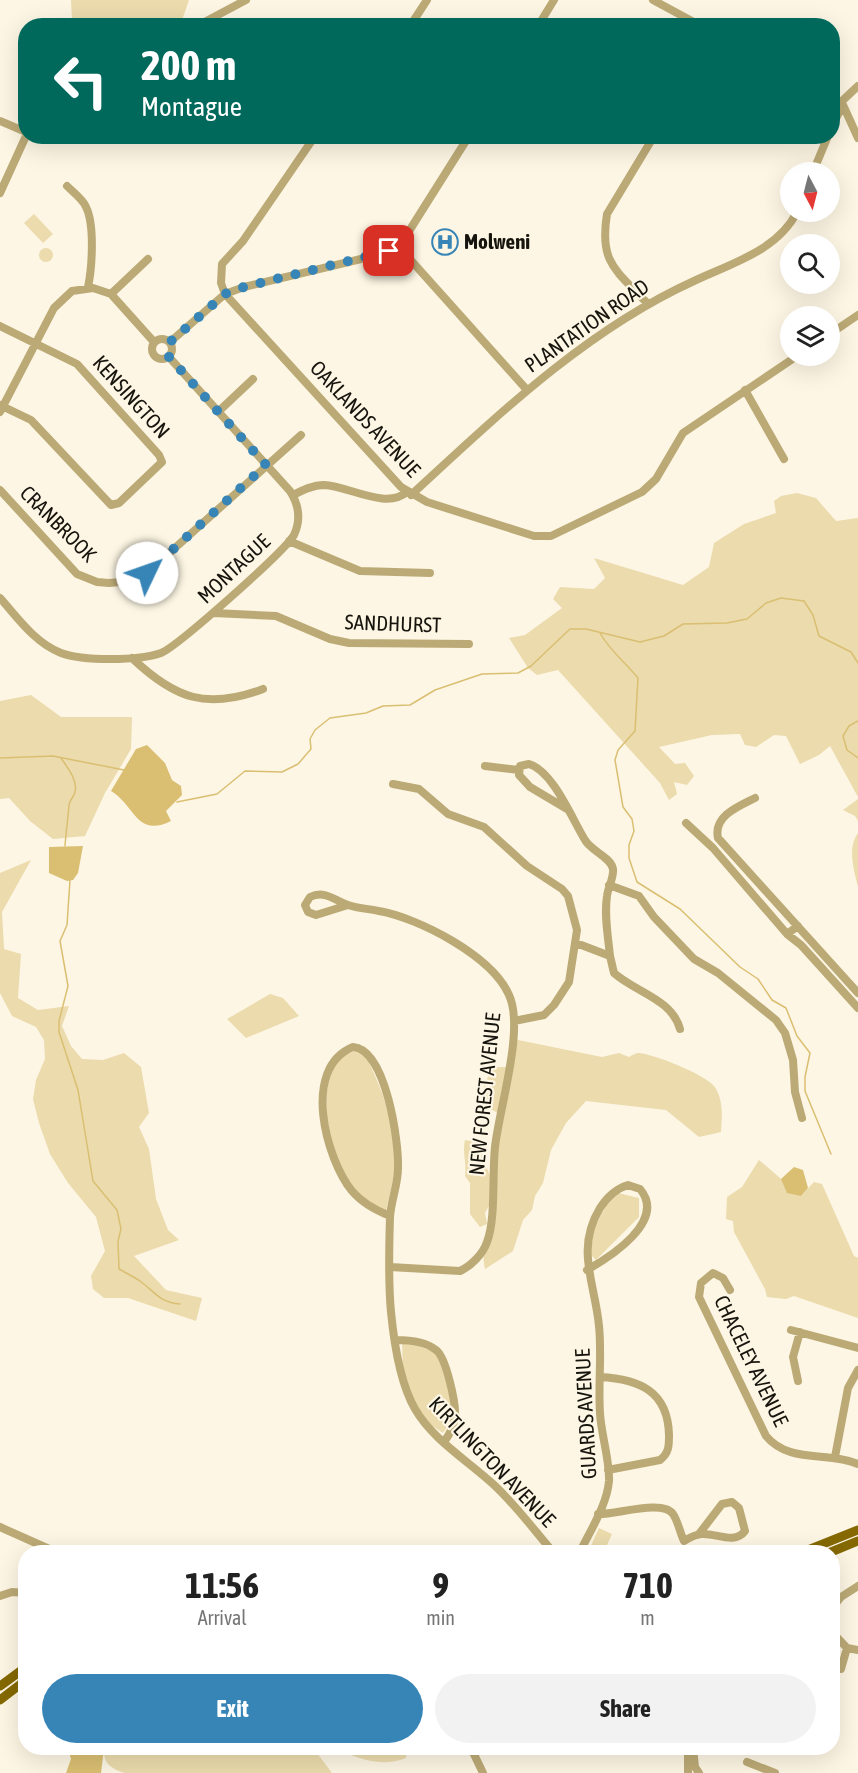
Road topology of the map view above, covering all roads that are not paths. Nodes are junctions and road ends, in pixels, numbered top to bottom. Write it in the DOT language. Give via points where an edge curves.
graph roads {
  1 [pos="246,0"];
  2 [pos="428,0"];
  3 [pos="554,0"];
  4 [pos="653,0"];
  5 [pos="212,18"];
  6 [pos="416,18"];
  7 [pos="543,18"];
  8 [pos="686,18"];
  9 [pos="858,86"];
  10 [pos="842,104"];
  11 [pos="840,108"];
  12 [pos="0,121"];
  13 [pos="18,130"];
  14 [pos="858,138"];
  15 [pos="22,144"];
  16 [pos="310,144"];
  17 [pos="464,144"];
  18 [pos="649,144"];
  19 [pos="825,144"];
  20 [pos="817,162"];
  21 [pos="67,186"];
  22 [pos="0,193"];
  23 [pos="791,222"];
  24 [pos="399,247"];
  25 [pos="148,259"];
  26 [pos="88,287"];
  27 [pos="111,294"];
  28 [pos="225,294"];
  29 [pos="647,303"];
  30 [pos="858,315"];
  31 [pos="0,326"];
  32 [pos="840,327"];
  33 [pos="36,342"];
  34 [pos="154,342"];
  35 [pos="170,342"];
  36 [pos="169,357"];
  37 [pos="782,366"];
  38 [pos="253,379"];
  39 [pos="527,390"];
  40 [pos="745,390"];
  41 [pos="1,408"];
  42 [pos="219,411"];
  43 [pos="301,435"];
  44 [pos="784,459"];
  45 [pos="266,465"];
  46 [pos="0,490"];
  47 [pos="409,493"];
  48 [pos="293,495"];
  49 [pos="290,541"];
  50 [pos="430,573"];
  51 [pos="0,598"];
  52 [pos="214,613"];
  53 [pos="469,644"];
  54 [pos="132,658"];
  55 [pos="263,688"];
  56 [pos="485,766"];
  57 [pos="519,770"];
  58 [pos="393,784"];
  59 [pos="756,798"];
  60 [pos="567,809"];
  61 [pos="686,823"];
  62 [pos="609,885"];
  63 [pos="348,905"];
  64 [pos="798,926"];
  65 [pos="787,934"];
  66 [pos="576,944"];
  67 [pos="610,956"];
  68 [pos="858,993"];
  69 [pos="858,1008"];
  70 [pos="514,1021"];
  71 [pos="680,1029"];
  72 [pos="802,1118"];
  73 [pos="390,1216"];
  74 [pos="390,1267"];
  75 [pos="587,1270"];
  76 [pos="730,1290"];
  77 [pos="396,1340"];
  78 [pos="858,1348"];
  79 [pos="858,1370"];
  80 [pos="600,1377"];
  81 [pos="798,1381"];
  82 [pos="444,1442"];
  83 [pos="835,1457"];
  84 [pos="858,1464"];
  85 [pos="608,1470"];
  86 [pos="598,1514"];
  87 [pos="0,1527"];
  88 [pos="858,1530"];
  89 [pos="699,1534"];
  90 [pos="858,1541"];
  91 [pos="40,1545"];
  92 [pos="547,1545"];
  93 [pos="583,1545"];
  94 [pos="820,1545"];
  95 [pos="840,1548"];
  96 [pos="858,1586"];
  97 [pos="18,1592"];
  98 [pos="0,1596"];
  99 [pos="840,1599"];
  100 [pos="840,1641"];
  101 [pos="847,1648"];
  102 [pos="858,1650"];
  103 [pos="841,1669"];
  104 [pos="18,1673"];
  105 [pos="0,1686"];
  106 [pos="18,1686"];
  107 [pos="0,1700"];
  108 [pos="474,1755"];
  109 [pos="688,1755"];
  110 [pos="694,1755"];
  111 [pos="747,1762"];
  112 [pos="483,1773"];
  113 [pos="688,1773"];
  114 [pos="699,1773"];
  115 [pos="775,1773"];
  1 -- 5 [label="street"];
  2 -- 6 [label="street"];
  3 -- 7 [label="street"];
  4 -- 8 [label="street"];
  9 -- 10 [label="street"];
  10 -- 11 [label="street"];
  10 -- 14 [label="street"];
  12 -- 13 [label="street"];
  15 -- 22 [label="street"];
  16 -- 28 [label="street" via="243,241 222,264"];
  17 -- 24 [label="street"];
  18 -- 29 [label="street" via="607,214 605,225 608,260"];
  19 -- 20 [label="street"];
  21 -- 26 [label="street" via="88,214 93,254"];
  23 -- 29 [label="street, PLANTATION ROAD" via="769,245"];
  24 -- 28 [label="street"];
  24 -- 39 [label="street"];
  25 -- 27 [label="street"];
  26 -- 27 [label="street"];
  26 -- 33 [label="street" via="59,300"];
  27 -- 34 [label="street"];
  28 -- 35 [label="street"];
  28 -- 47 [label="street, OAKLANDS AVENUE" via="364,449"];
  29 -- 39 [label="street, PLANTATION ROAD"];
  30 -- 32 [label="street"];
  31 -- 33 [label="street"];
  33 -- 41 [label="street"];
  33 -- 41 [label="street, KENSINGTON" via="77,364 159,455 161,464 111,505 31,420"];
  34 -- 35 [label="street"];
  34 -- 36 [label="street" via="154,356"];
  35 -- 36 [label="street"];
  36 -- 42 [label="street"];
  37 -- 40 [label="street, OAKLANDS AVENUE"];
  38 -- 42 [label="street"];
  39 -- 47 [label="street, PLANTATION ROAD"];
  40 -- 44 [label="street"];
  40 -- 47 [label="street, OAKLANDS AVENUE" via="682,433 656,478 642,492 551,536 534,536 434,505"];
  42 -- 45 [label="street"];
  43 -- 45 [label="street"];
  45 -- 46 [label="street, CRANBROOK" via="143,576 124,582 92,580 73,571"];
  45 -- 48 [label="street"];
  47 -- 48 [label="street" via="388,498 324,485"];
  48 -- 49 [label="street, MONTAGUE" via="298,522"];
  49 -- 50 [label="street" via="360,571"];
  49 -- 52 [label="street, MONTAGUE"];
  51 -- 54 [label="street, MONTAGUE" via="39,640 59,652 81,657"];
  52 -- 53 [label="street, SANDHURST" via="276,616 349,643"];
  52 -- 54 [label="street, MONTAGUE" via="164,651"];
  54 -- 55 [label="street" via="172,687 201,699 227,700"];
  56 -- 57 [label="street"];
  57 -- 60 [label="street" via="520,778 531,788"];
  57 -- 60 [label="street" via="526,763 540,768"];
  58 -- 66 [label="street" via="418,789 448,814 484,827 530,869 565,891 576,920"];
  59 -- 64 [label="street" via="720,820 717,835"];
  60 -- 62 [label="street" via="587,844 612,865"];
  61 -- 65 [label="street" via="713,848"];
  62 -- 67 [label="street" via="606,910"];
  62 -- 72 [label="street" via="639,896 693,959 718,973 776,1020 785,1033 793,1060"];
  63 -- 63 [label="street, NEW FOREST AVENUE" via="316,915 310,914 305,905 310,897 321,894"];
  63 -- 70 [label="street, NEW FOREST AVENUE" via="413,919 448,938 503,984 512,1001"];
  64 -- 65 [label="street"];
  64 -- 68 [label="street"];
  65 -- 69 [label="street"];
  66 -- 67 [label="street"];
  66 -- 70 [label="street" via="570,980 554,1005 536,1018"];
  67 -- 71 [label="street" via="614,973 663,1005 676,1018"];
  70 -- 74 [label="street, NEW FOREST AVENUE" via="495,1145 489,1236 484,1248 469,1265 456,1272"];
  73 -- 73 [label="street, KIRTLINGTON AVENUE" via="399,1163 392,1109 370,1059 363,1050 353,1047 341,1056 327,1079 322,1099 323,1123 332,1154 351,1190 367,1205"];
  73 -- 74 [label="street, KIRTLINGTON AVENUE"];
  74 -- 77 [label="street, KIRTLINGTON AVENUE"];
  75 -- 75 [label="street, GUARDS AVENUE" via="588,1234 606,1199 624,1186 640,1189 647,1211 638,1229 618,1251"];
  75 -- 80 [label="street, GUARDS AVENUE" via="599,1327"];
  76 -- 83 [label="street, CHACELEY AVENUE" via="720,1275 713,1273 701,1283 699,1297 762,1431 785,1451"];
  77 -- 82 [label="street, KIRTLINGTON AVENUE" via="413,1406"];
  77 -- 82 [label="street" via="423,1343 440,1354 455,1410 452,1428"];
  78 -- 81 [label="street" via="796,1331 793,1357"];
  79 -- 83 [label="street" via="848,1388"];
  80 -- 85 [label="street, GUARDS AVENUE" via="601,1431"];
  80 -- 85 [label="street" via="632,1381 645,1387 664,1407 669,1430 669,1449 660,1460"];
  82 -- 92 [label="street, KIRTLINGTON AVENUE" via="500,1490"];
  83 -- 84 [label="street, CHACELEY AVENUE"];
  85 -- 86 [label="street, GUARDS AVENUE"];
  86 -- 89 [label="street" via="648,1507 667,1509 674,1514 684,1541"];
  86 -- 93 [label="street, GUARDS AVENUE"];
  87 -- 91 [label="street"];
  88 -- 94 [label="main road"];
  89 -- 89 [label="street" via="731,1538 741,1535 745,1528 739,1508 732,1502 722,1504"];
  90 -- 95 [label="main road"];
  96 -- 99 [label="street"];
  97 -- 98 [label="street"];
  100 -- 101 [label="street"];
  101 -- 102 [label="street"];
  101 -- 103 [label="street"];
  104 -- 105 [label="main road"];
  106 -- 107 [label="main road"];
  108 -- 112 [label="street"];
  109 -- 113 [label="street"];
  110 -- 114 [label="street"];
  111 -- 115 [label="street"];
}
